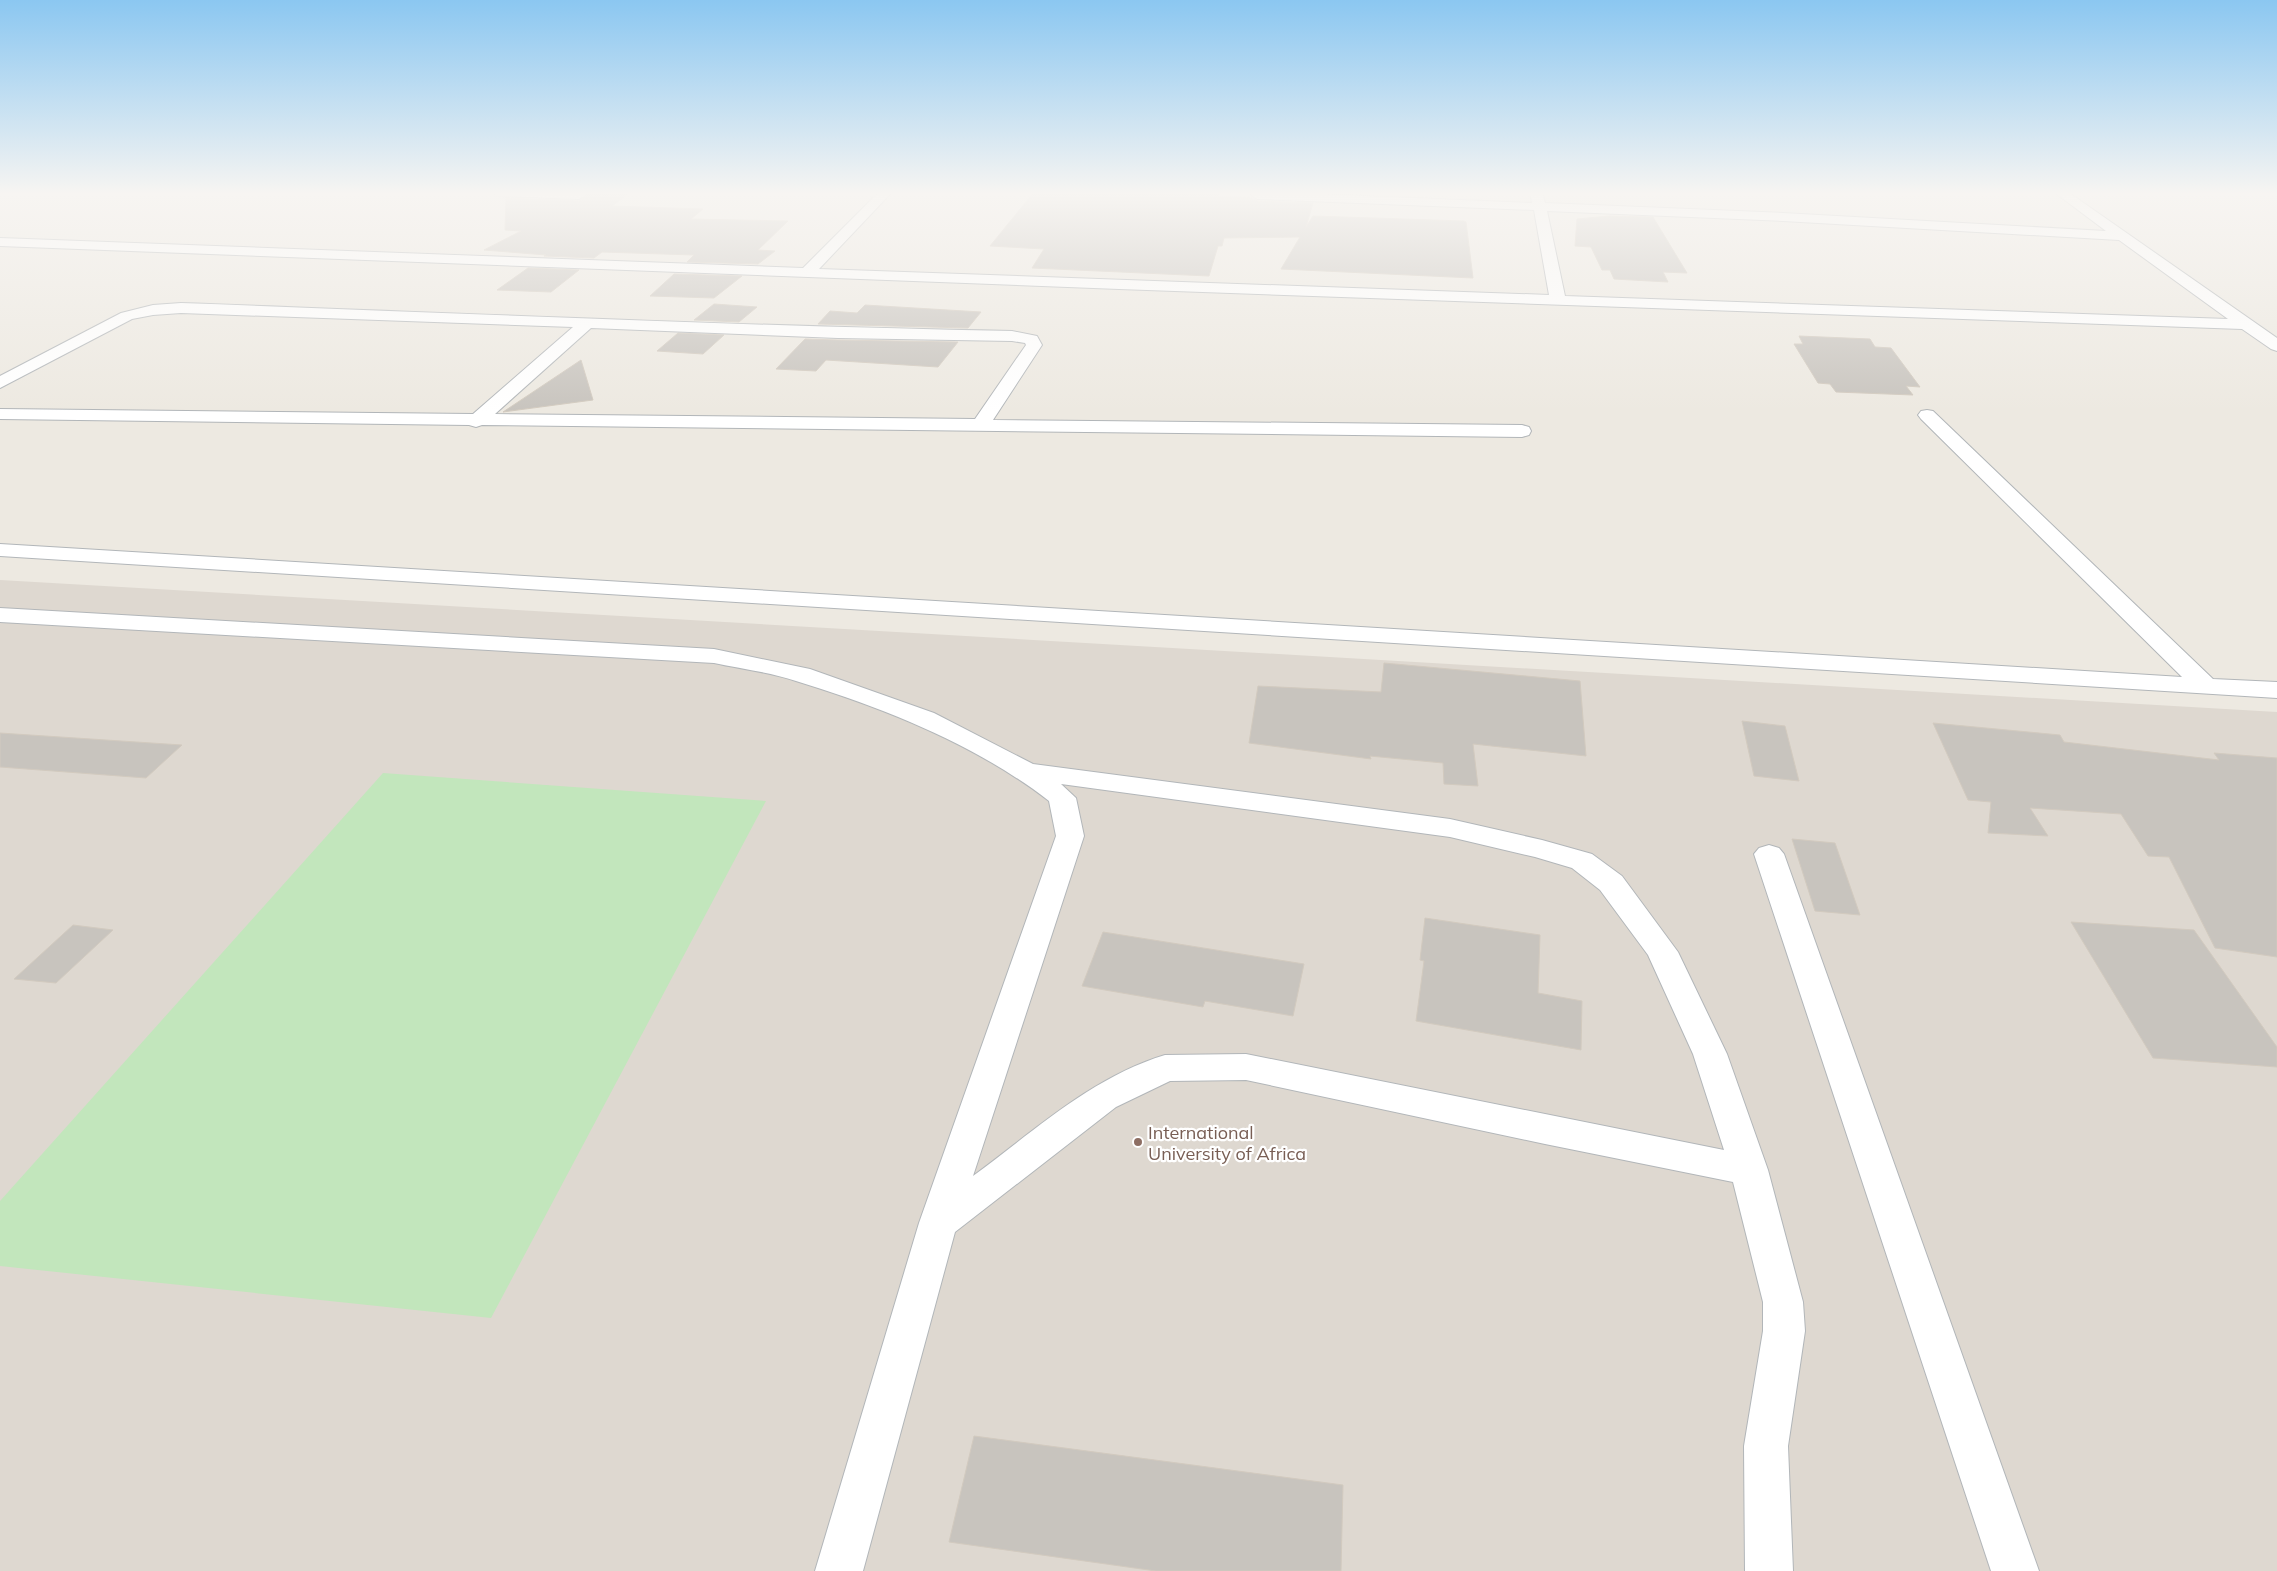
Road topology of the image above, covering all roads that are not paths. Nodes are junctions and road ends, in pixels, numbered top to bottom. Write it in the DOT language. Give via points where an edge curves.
graph roads {
  1 [pos="607,265"];
  2 [pos="814,265"];
  3 [pos="1551,265"];
  4 [pos="2163,265"];
  5 [pos="807,273"];
  6 [pos="1558,300"];
  7 [pos="588,322"];
  8 [pos="2246,324"];
  9 [pos="2277,346"];
  10 [pos="0,383"];
  11 [pos="0,414"];
  12 [pos="1927,415"];
  13 [pos="476,421"];
  14 [pos="980,426"];
  15 [pos="1522,431"];
  16 [pos="0,550"];
  17 [pos="0,615"];
  18 [pos="2205,685"];
  19 [pos="2277,690"];
  20 [pos="1027,771"];
  21 [pos="1769,854"];
  22 [pos="1749,1170"];
  23 [pos="938,1223"];
  24 [pos="839,1571"];
  25 [pos="1768,1571"];
  26 [pos="2015,1571"];
  1 -- 5 [label="street"];
  2 -- 5 [label="street"];
  3 -- 6 [label="street"];
  4 -- 8 [label="street"];
  5 -- 6 [label="street"];
  6 -- 8 [label="street"];
  7 -- 10 [label="street" via="181,308 153,310 113,322"];
  7 -- 13 [label="street"];
  7 -- 14 [label="street" via="802,334 1012,336 1031,339 1034,344"];
  8 -- 9 [label="street"];
  11 -- 13 [label="street"];
  12 -- 18 [label="street"];
  13 -- 14 [label="street"];
  14 -- 15 [label="street"];
  16 -- 18 [label="street"];
  17 -- 20 [label="street" via="714,656 802,674 925,718"];
  18 -- 19 [label="street"];
  20 -- 22 [label="street" via="1450,828 1542,848 1582,861 1611,883 1662,952 1710,1054"];
  20 -- 23 [label="street" via="1062,798 1070,836"];
  21 -- 26 [label="street"];
  22 -- 23 [label="street" via="1246,1067 1165,1068 1104,1098"];
  22 -- 25 [label="street" via="1783,1302 1784,1331 1766,1446"];
  23 -- 24 [label="street"];
}
